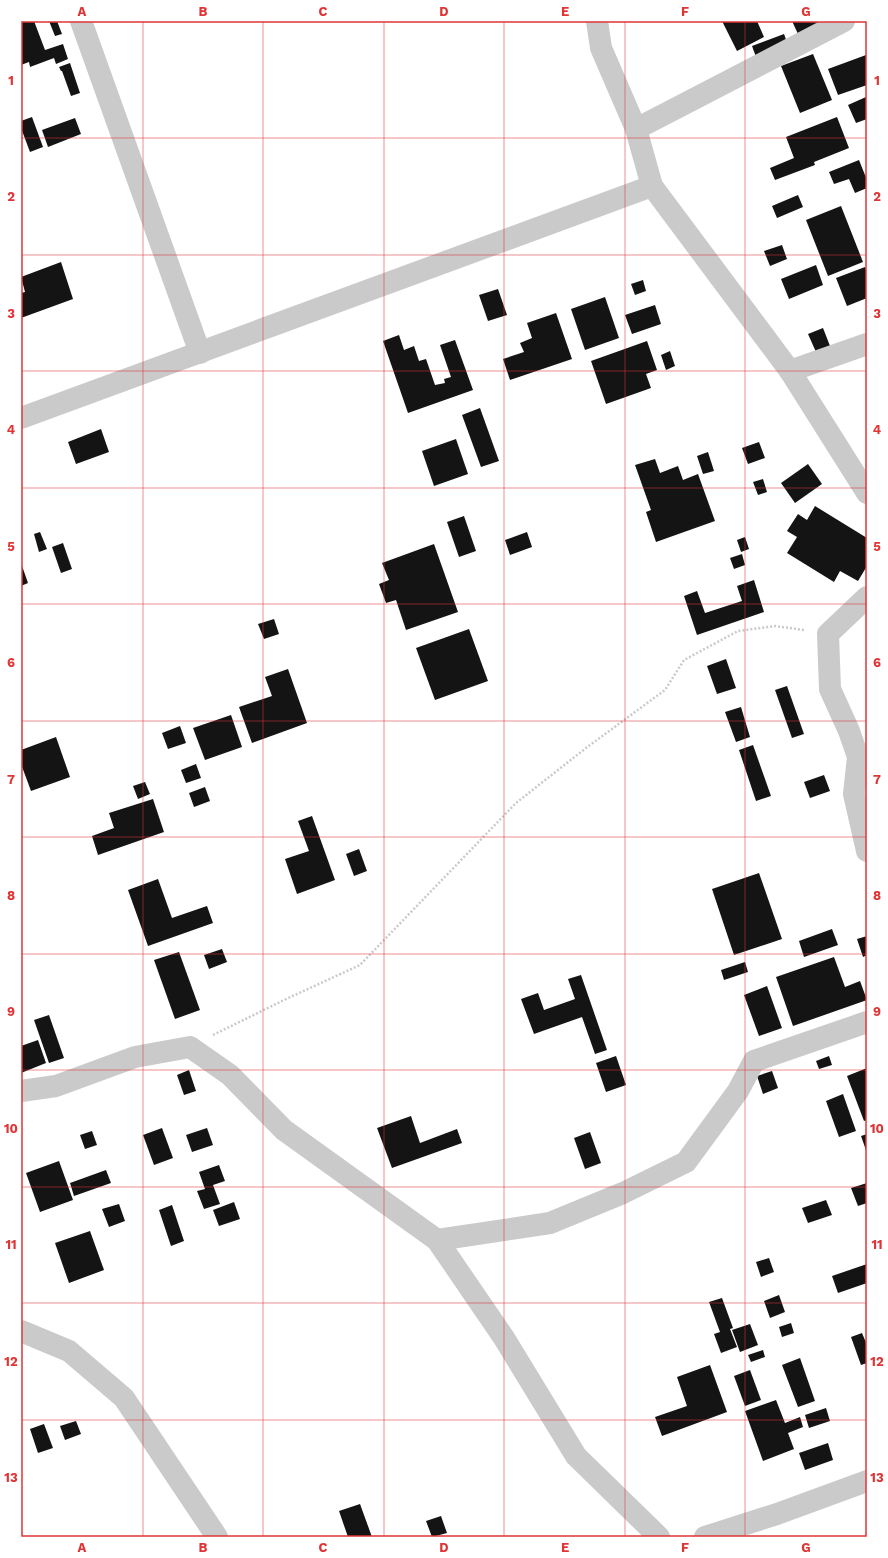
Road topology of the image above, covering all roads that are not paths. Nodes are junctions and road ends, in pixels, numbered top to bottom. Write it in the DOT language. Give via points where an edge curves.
graph roads {
  1 [pos="81,21"];
  2 [pos="597,21"];
  3 [pos="844,21"];
  4 [pos="636,129"];
  5 [pos="652,186"];
  6 [pos="867,344"];
  7 [pos="200,353"];
  8 [pos="790,371"];
  9 [pos="21,418"];
  10 [pos="867,493"];
  11 [pos="867,596"];
  12 [pos="867,850"];
  13 [pos="867,1022"];
  14 [pos="21,1091"];
  15 [pos="437,1240"];
  16 [pos="21,1331"];
  17 [pos="867,1481"];
  18 [pos="217,1537"];
  19 [pos="659,1537"];
  20 [pos="705,1537"];
  1 -- 7 [label="street"];
  2 -- 4 [label="street" via="601,48"];
  3 -- 4 [label="street"];
  4 -- 5 [label="street"];
  5 -- 7 [label="street"];
  5 -- 8 [label="street"];
  6 -- 8 [label="street"];
  7 -- 9 [label="street"];
  8 -- 10 [label="street"];
  11 -- 12 [label="street" via="828,634 830,689 858,757 854,794"];
  13 -- 15 [label="street" via="754,1061 738,1090 686,1162 624,1193 550,1224"];
  14 -- 15 [label="street" via="56,1086 135,1058 190,1046 230,1075 284,1130"];
  15 -- 19 [label="street" via="504,1338 576,1456"];
  16 -- 18 [label="street" via="70,1351 124,1398"];
  17 -- 20 [label="street"];
}
